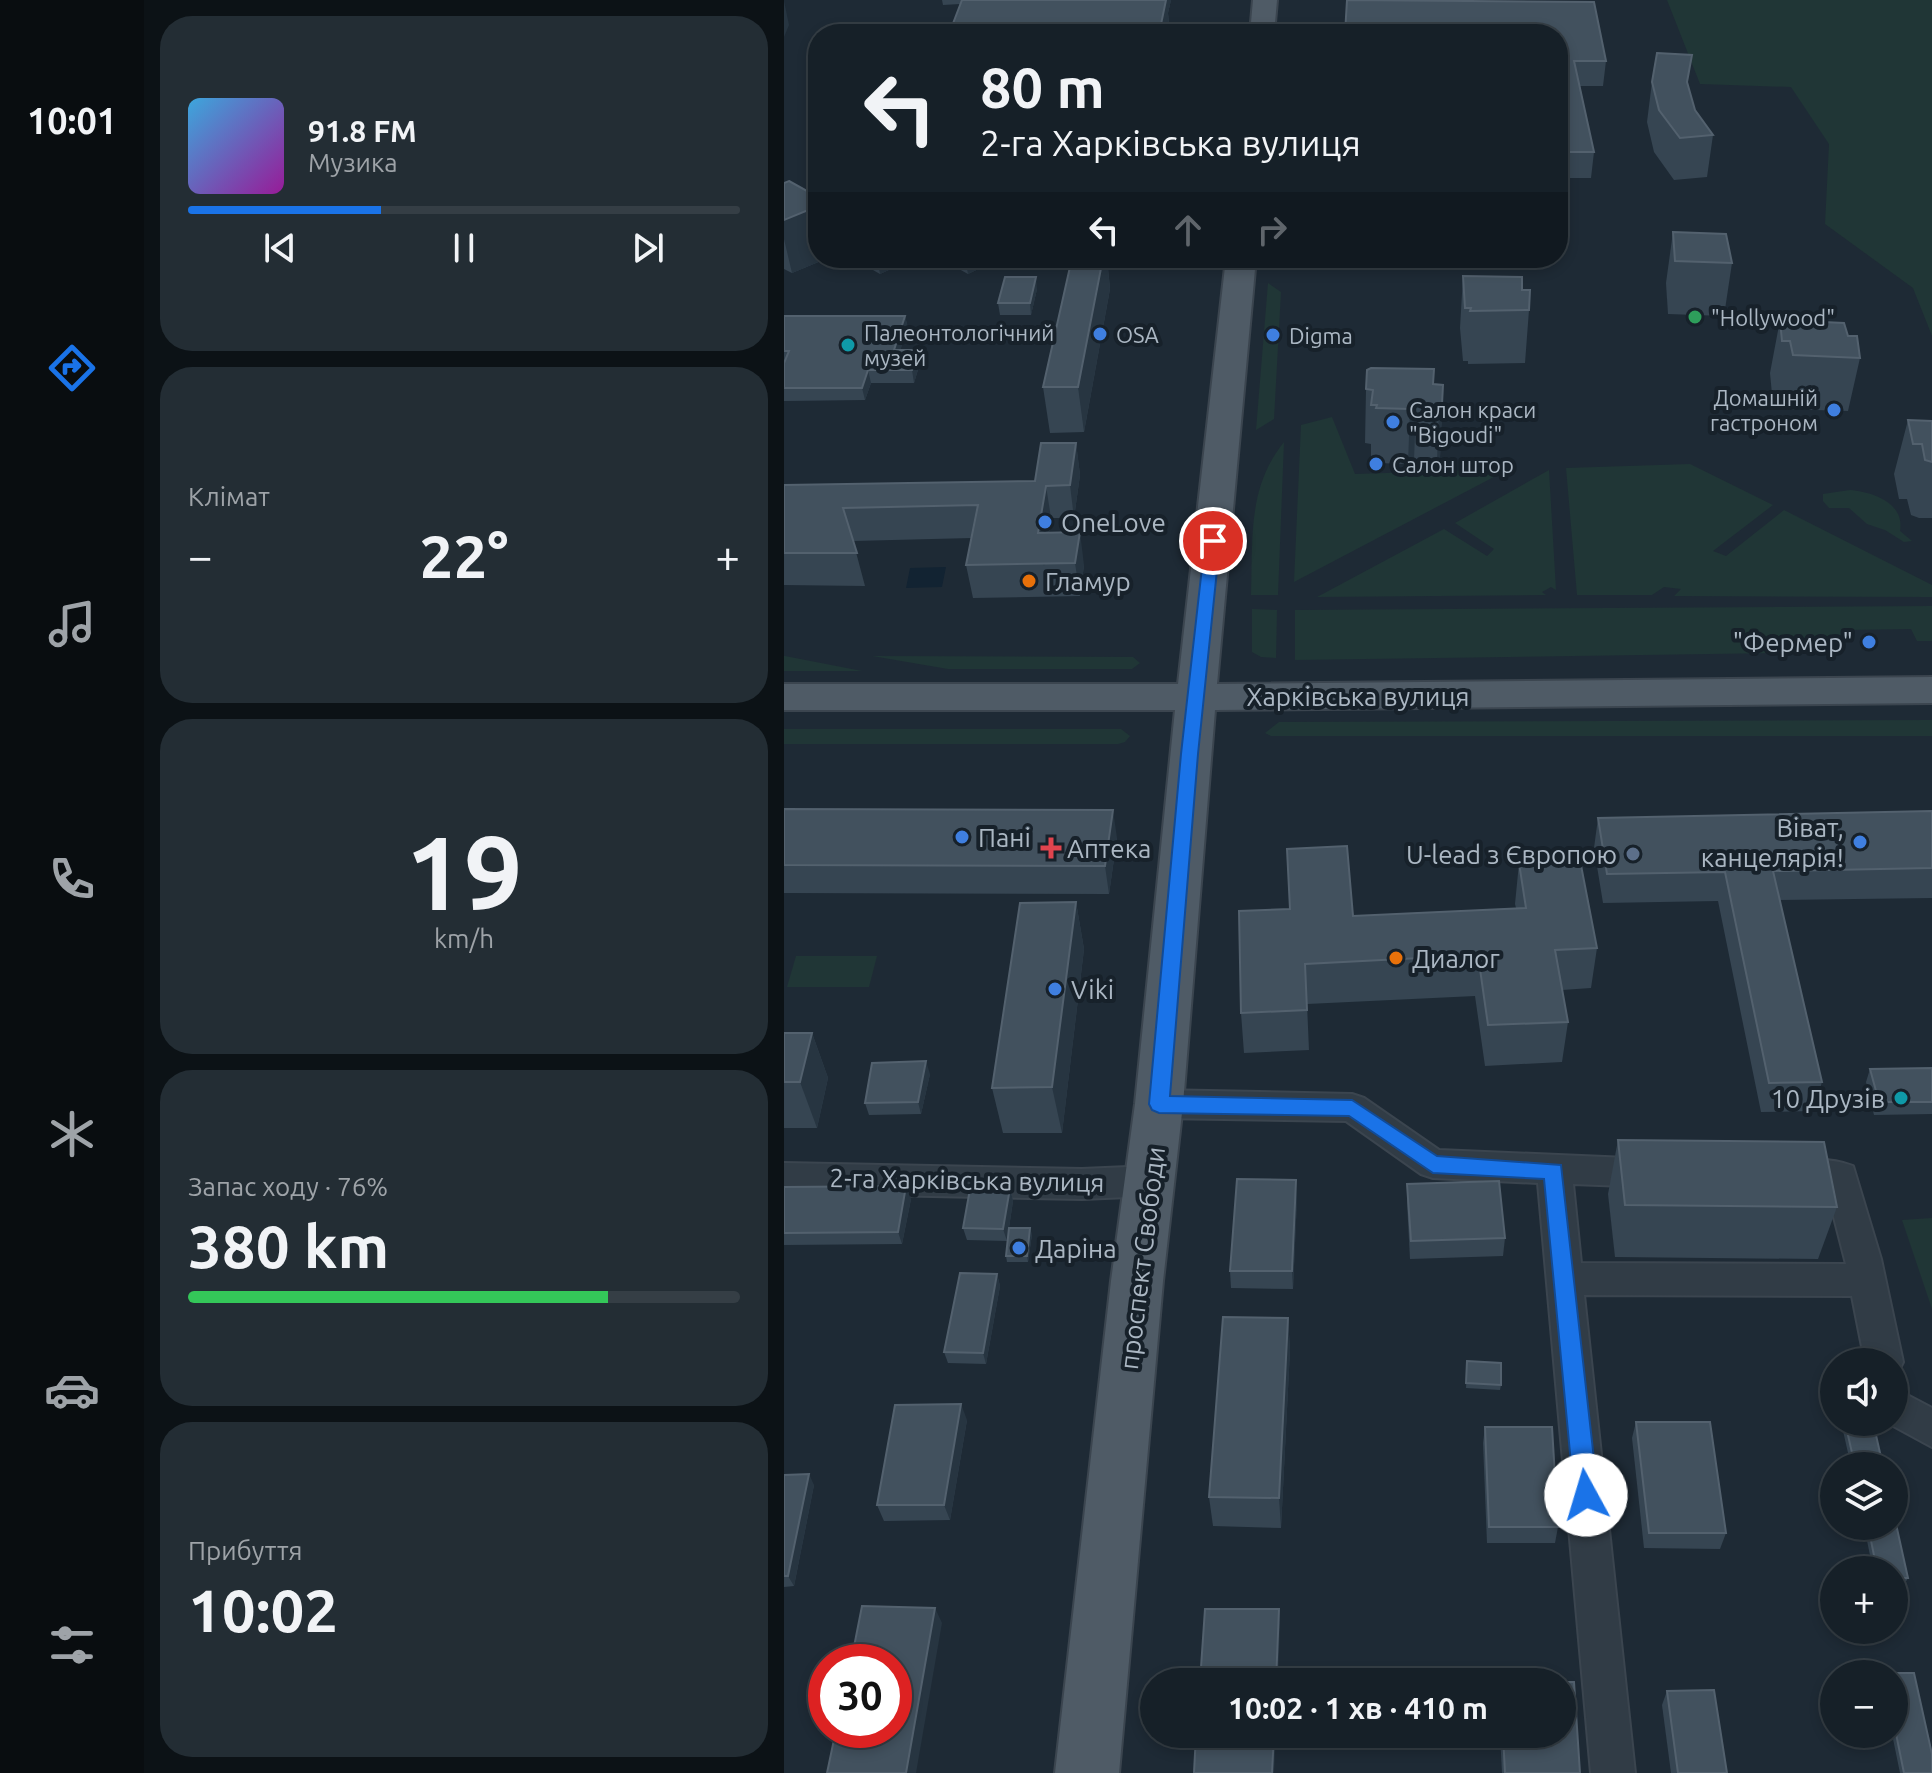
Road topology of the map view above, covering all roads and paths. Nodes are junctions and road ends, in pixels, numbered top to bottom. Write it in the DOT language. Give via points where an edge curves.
graph roads {
  1 [pos="1265,0"];
  2 [pos="1263,24"];
  3 [pos="1240,268"];
  4 [pos="1932,690"];
  5 [pos="1197,696"];
  6 [pos="784,697"];
  7 [pos="1159,1104"];
  8 [pos="1554,1171"];
  9 [pos="1689,1174"];
  10 [pos="1765,1175"];
  11 [pos="784,1178"];
  12 [pos="1151,1181"];
  13 [pos="1565,1279"];
  14 [pos="1867,1280"];
  15 [pos="1881,1348"];
  16 [pos="1908,1414"];
  17 [pos="1932,1429"];
  18 [pos="1087,1773"];
  19 [pos="1613,1773"];
  1 -- 2 [label="main road"];
  3 -- 5 [label="main road, проспект Свободи"];
  4 -- 5 [label="main road, Харківська вулиця"];
  5 -- 6 [label="main road, Харківська вулиця"];
  5 -- 7 [label="main road, проспект Свободи"];
  7 -- 8 [label="street" via="1352,1108 1433,1164"];
  7 -- 12 [label="main road, проспект Свободи"];
  8 -- 9 [label="street"];
  8 -- 13 [label="street"];
  10 -- 14 [label="street" via="1841,1176"];
  11 -- 12 [label="street, 2-га Харківська вулиця"];
  12 -- 18 [label="main road, проспект Свободи"];
  13 -- 14 [label="street"];
  13 -- 19 [label="street"];
  14 -- 15 [label="street"];
  16 -- 17 [label="street"];
}
